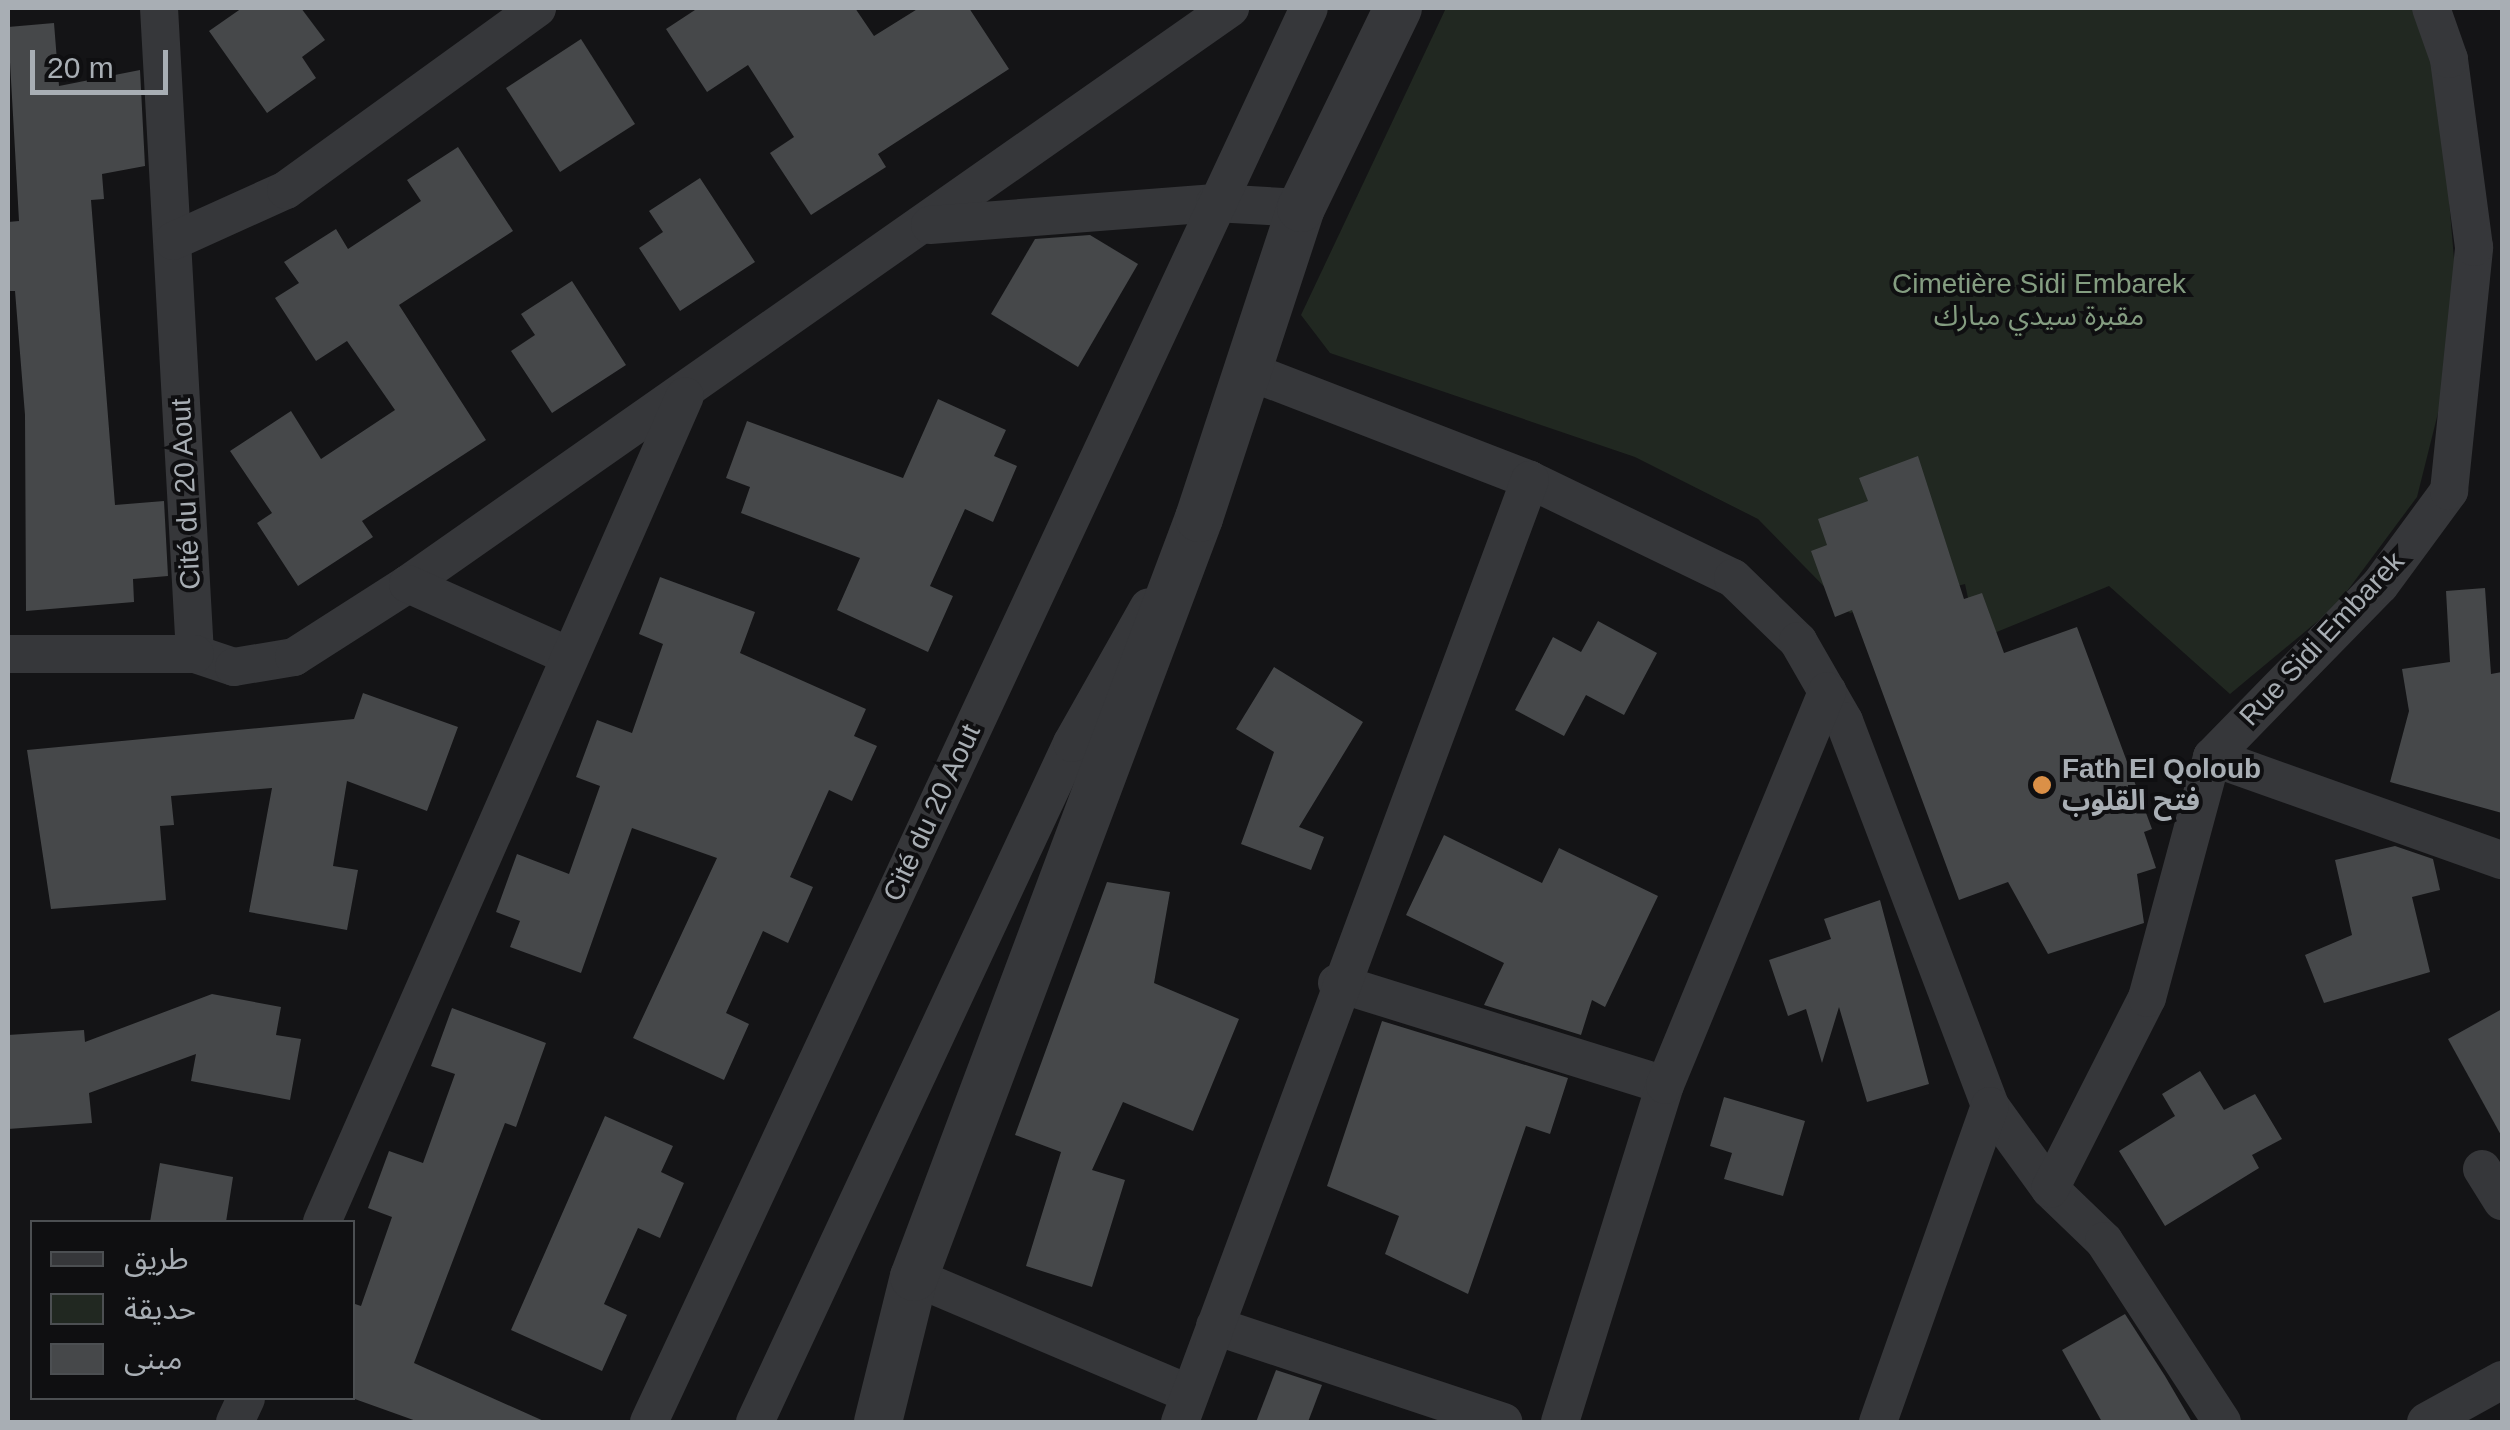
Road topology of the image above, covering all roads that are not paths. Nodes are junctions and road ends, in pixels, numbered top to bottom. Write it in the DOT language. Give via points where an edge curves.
graph roads {
  1 [pos="159,8"];
  2 [pos="537,8"];
  3 [pos="1230,8"];
  4 [pos="1309,8"];
  5 [pos="1398,8"];
  6 [pos="2431,8"];
  7 [pos="1214,203"];
  8 [pos="1301,208"];
  9 [pos="928,225"];
  10 [pos="173,241"];
  11 [pos="2488,246"];
  12 [pos="1248,371"];
  13 [pos="686,394"];
  14 [pos="1530,480"];
  15 [pos="1199,518"];
  16 [pos="408,584"];
  17 [pos="8,654"];
  18 [pos="195,654"];
  19 [pos="569,656"];
  20 [pos="1827,691"];
  21 [pos="2212,757"];
  22 [pos="2502,860"];
  23 [pos="1337,983"];
  24 [pos="1665,1085"];
  25 [pos="1990,1106"];
  26 [pos="2482,1169"];
  27 [pos="2050,1189"];
  28 [pos="2502,1202"];
  29 [pos="323,1220"];
  30 [pos="914,1277"];
  31 [pos="1215,1326"];
  32 [pos="2502,1380"];
  33 [pos="1183,1408"];
  34 [pos="649,1422"];
  35 [pos="755,1422"];
  36 [pos="878,1422"];
  37 [pos="1503,1422"];
  38 [pos="1560,1422"];
  39 [pos="1878,1422"];
  40 [pos="2222,1422"];
  41 [pos="2426,1422"];
  1 -- 10 [label="street, Cité du 20 Aout"];
  2 -- 10 [label="street" via="286,190"];
  3 -- 9 [label="street"];
  4 -- 7 [label="street, Cité du 20 Aout"];
  5 -- 8 [label="street"];
  6 -- 11 [label="street, Rue Sidi Embarek" via="2450,59"];
  7 -- 8 [label="street"];
  7 -- 9 [label="street"];
  7 -- 34 [label="street, Cité du 20 Aout"];
  8 -- 12 [label="street"];
  9 -- 13 [label="street"];
  10 -- 18 [label="street, Cité du 20 Aout"];
  11 -- 21 [label="street, Rue Sidi Embarek" via="2449,492 2380,585"];
  12 -- 14 [label="street"];
  12 -- 15 [label="street"];
  13 -- 16 [label="street"];
  13 -- 19 [label="street"];
  14 -- 20 [label="street" via="1733,578 1798,640"];
  14 -- 23 [label="street"];
  15 -- 30 [label="street"];
  15 -- 35 [label="street" via="1072,743"];
  16 -- 18 [label="street" via="294,657 234,667"];
  16 -- 19 [label="street"];
  17 -- 18 [label="street"];
  19 -- 29 [label="street"];
  20 -- 24 [label="street"];
  20 -- 25 [label="street"];
  21 -- 22 [label="street"];
  21 -- 27 [label="street, Rue Sidi Embarek" via="2147,998"];
  23 -- 24 [label="street"];
  23 -- 31 [label="street"];
  24 -- 38 [label="street"];
  25 -- 27 [label="street"];
  25 -- 39 [label="street"];
  26 -- 28 [label="street"];
  27 -- 40 [label="street" via="2104,1241"];
  30 -- 33 [label="street"];
  30 -- 36 [label="street"];
  31 -- 33 [label="street"];
  31 -- 37 [label="street"];
  32 -- 41 [label="street"];
}
